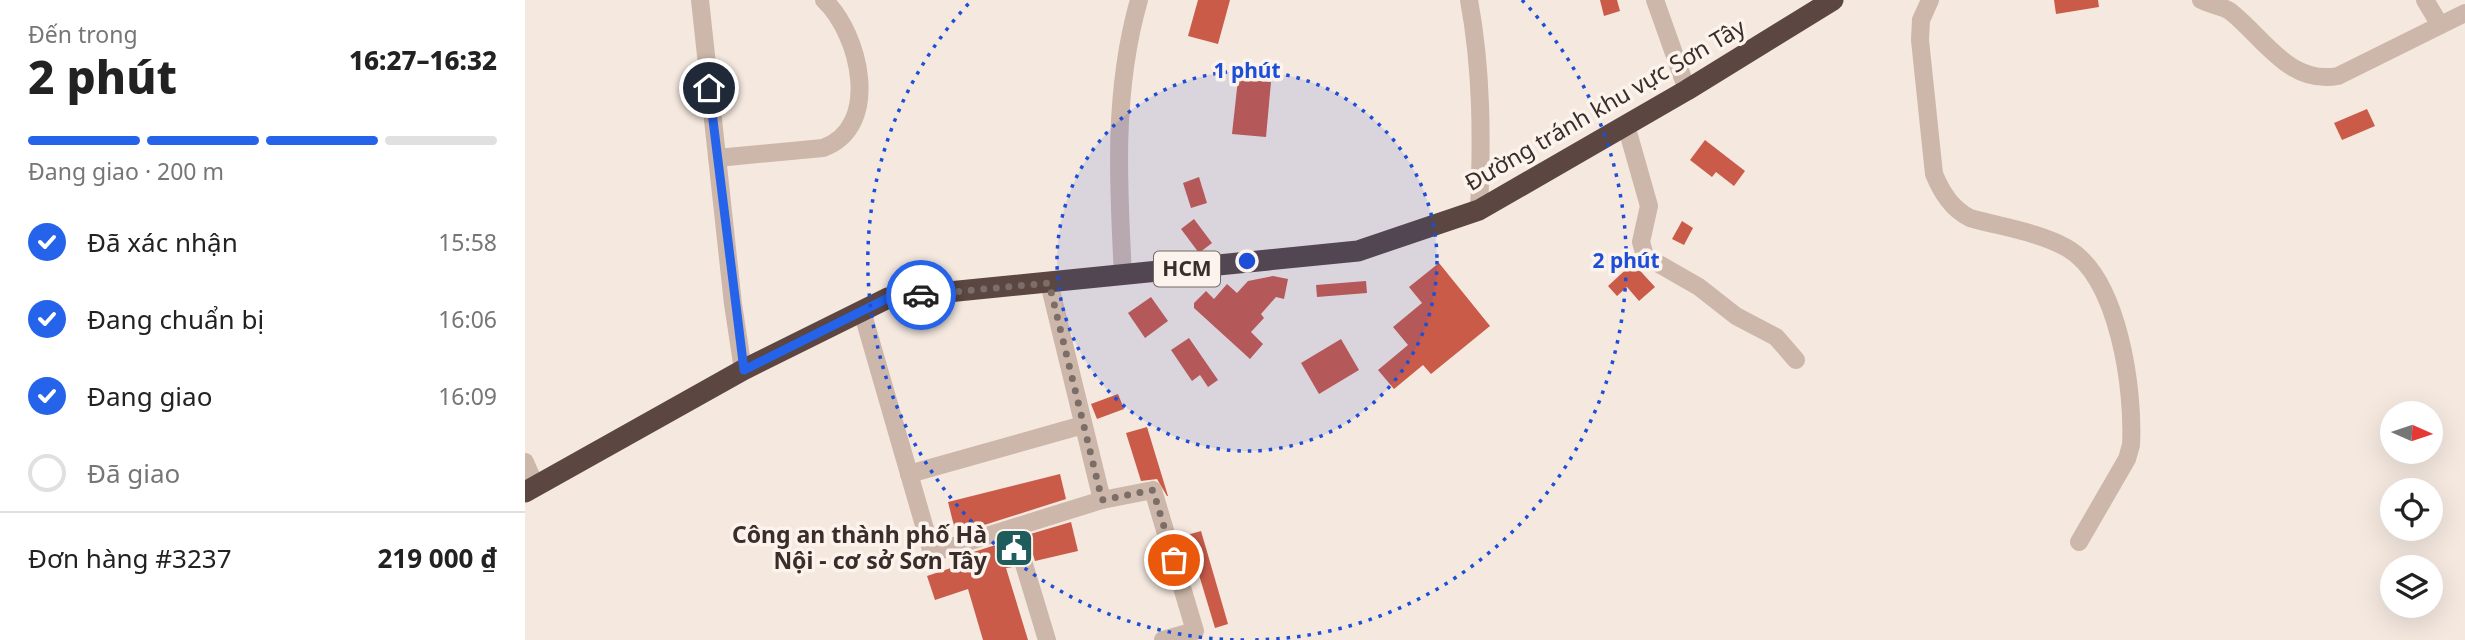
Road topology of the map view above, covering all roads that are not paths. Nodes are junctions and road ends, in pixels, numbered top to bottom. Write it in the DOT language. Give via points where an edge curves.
graph roads {
  1 [pos="701,0"];
  2 [pos="824,0"];
  3 [pos="1139,0"];
  4 [pos="1469,0"];
  5 [pos="1655,0"];
  6 [pos="1833,0"];
  7 [pos="1930,0"];
  8 [pos="2201,0"];
  9 [pos="2425,0"];
  10 [pos="2465,13"];
  11 [pos="2440,25"];
  12 [pos="1687,90"];
  13 [pos="1626,125"];
  14 [pos="717,158"];
  15 [pos="1479,210"];
  16 [pos="1122,275"];
  17 [pos="1049,283"];
  18 [pos="862,311"];
  19 [pos="1796,360"];
  20 [pos="744,370"];
  21 [pos="1083,425"];
  22 [pos="525,462"];
  23 [pos="909,474"];
  24 [pos="530,489"];
  25 [pos="1102,500"];
  26 [pos="1013,528"];
  27 [pos="2079,542"];
  28 [pos="1047,640"];
  29 [pos="1163,640"];
  1 -- 14 [label="street"];
  2 -- 14 [label="street" via="846,28 856,62 858,101 850,130 839,142 823,148"];
  3 -- 16 [label="street" via="1118,121"];
  4 -- 15 [label="street" via="1481,94"];
  5 -- 12 [label="street"];
  6 -- 12 [label="highway, Đường tránh khu vực Sơn Tây / HCM"];
  7 -- 27 [label="street" via="1921,20 1920,40 1934,174 1940,188 1958,212 1970,218 2069,248 2097,280 2119,337 2131,445"];
  8 -- 11 [label="street" via="2229,10 2300,73 2320,77 2338,76"];
  9 -- 11 [label="street"];
  10 -- 11 [label="street"];
  12 -- 13 [label="highway, Đường tránh khu vực Sơn Tây / HCM"];
  13 -- 15 [label="highway, Đường tránh khu vực Sơn Tây / HCM"];
  13 -- 19 [label="street" via="1649,206 1641,242 1645,256 1776,337"];
  14 -- 20 [label="street"];
  15 -- 16 [label="highway, Đường tránh khu vực Sơn Tây / HCM" via="1359,251"];
  16 -- 17 [label="highway, Đường tránh khu vực Sơn Tây / HCM"];
  17 -- 18 [label="highway, Đường tránh khu vực Sơn Tây / HCM" via="888,298"];
  17 -- 21 [label="street"];
  18 -- 20 [label="highway, Đường tránh khu vực Sơn Tây / HCM"];
  18 -- 23 [label="street"];
  20 -- 24 [label="highway, Đường tránh khu vực Sơn Tây / HCM"];
  21 -- 23 [label="street"];
  21 -- 25 [label="street"];
  22 -- 24 [label="street"];
  23 -- 26 [label="street" via="932,553"];
  25 -- 26 [label="street"];
  25 -- 29 [label="street" via="1153,490 1195,631"];
  26 -- 28 [label="street"];
}
